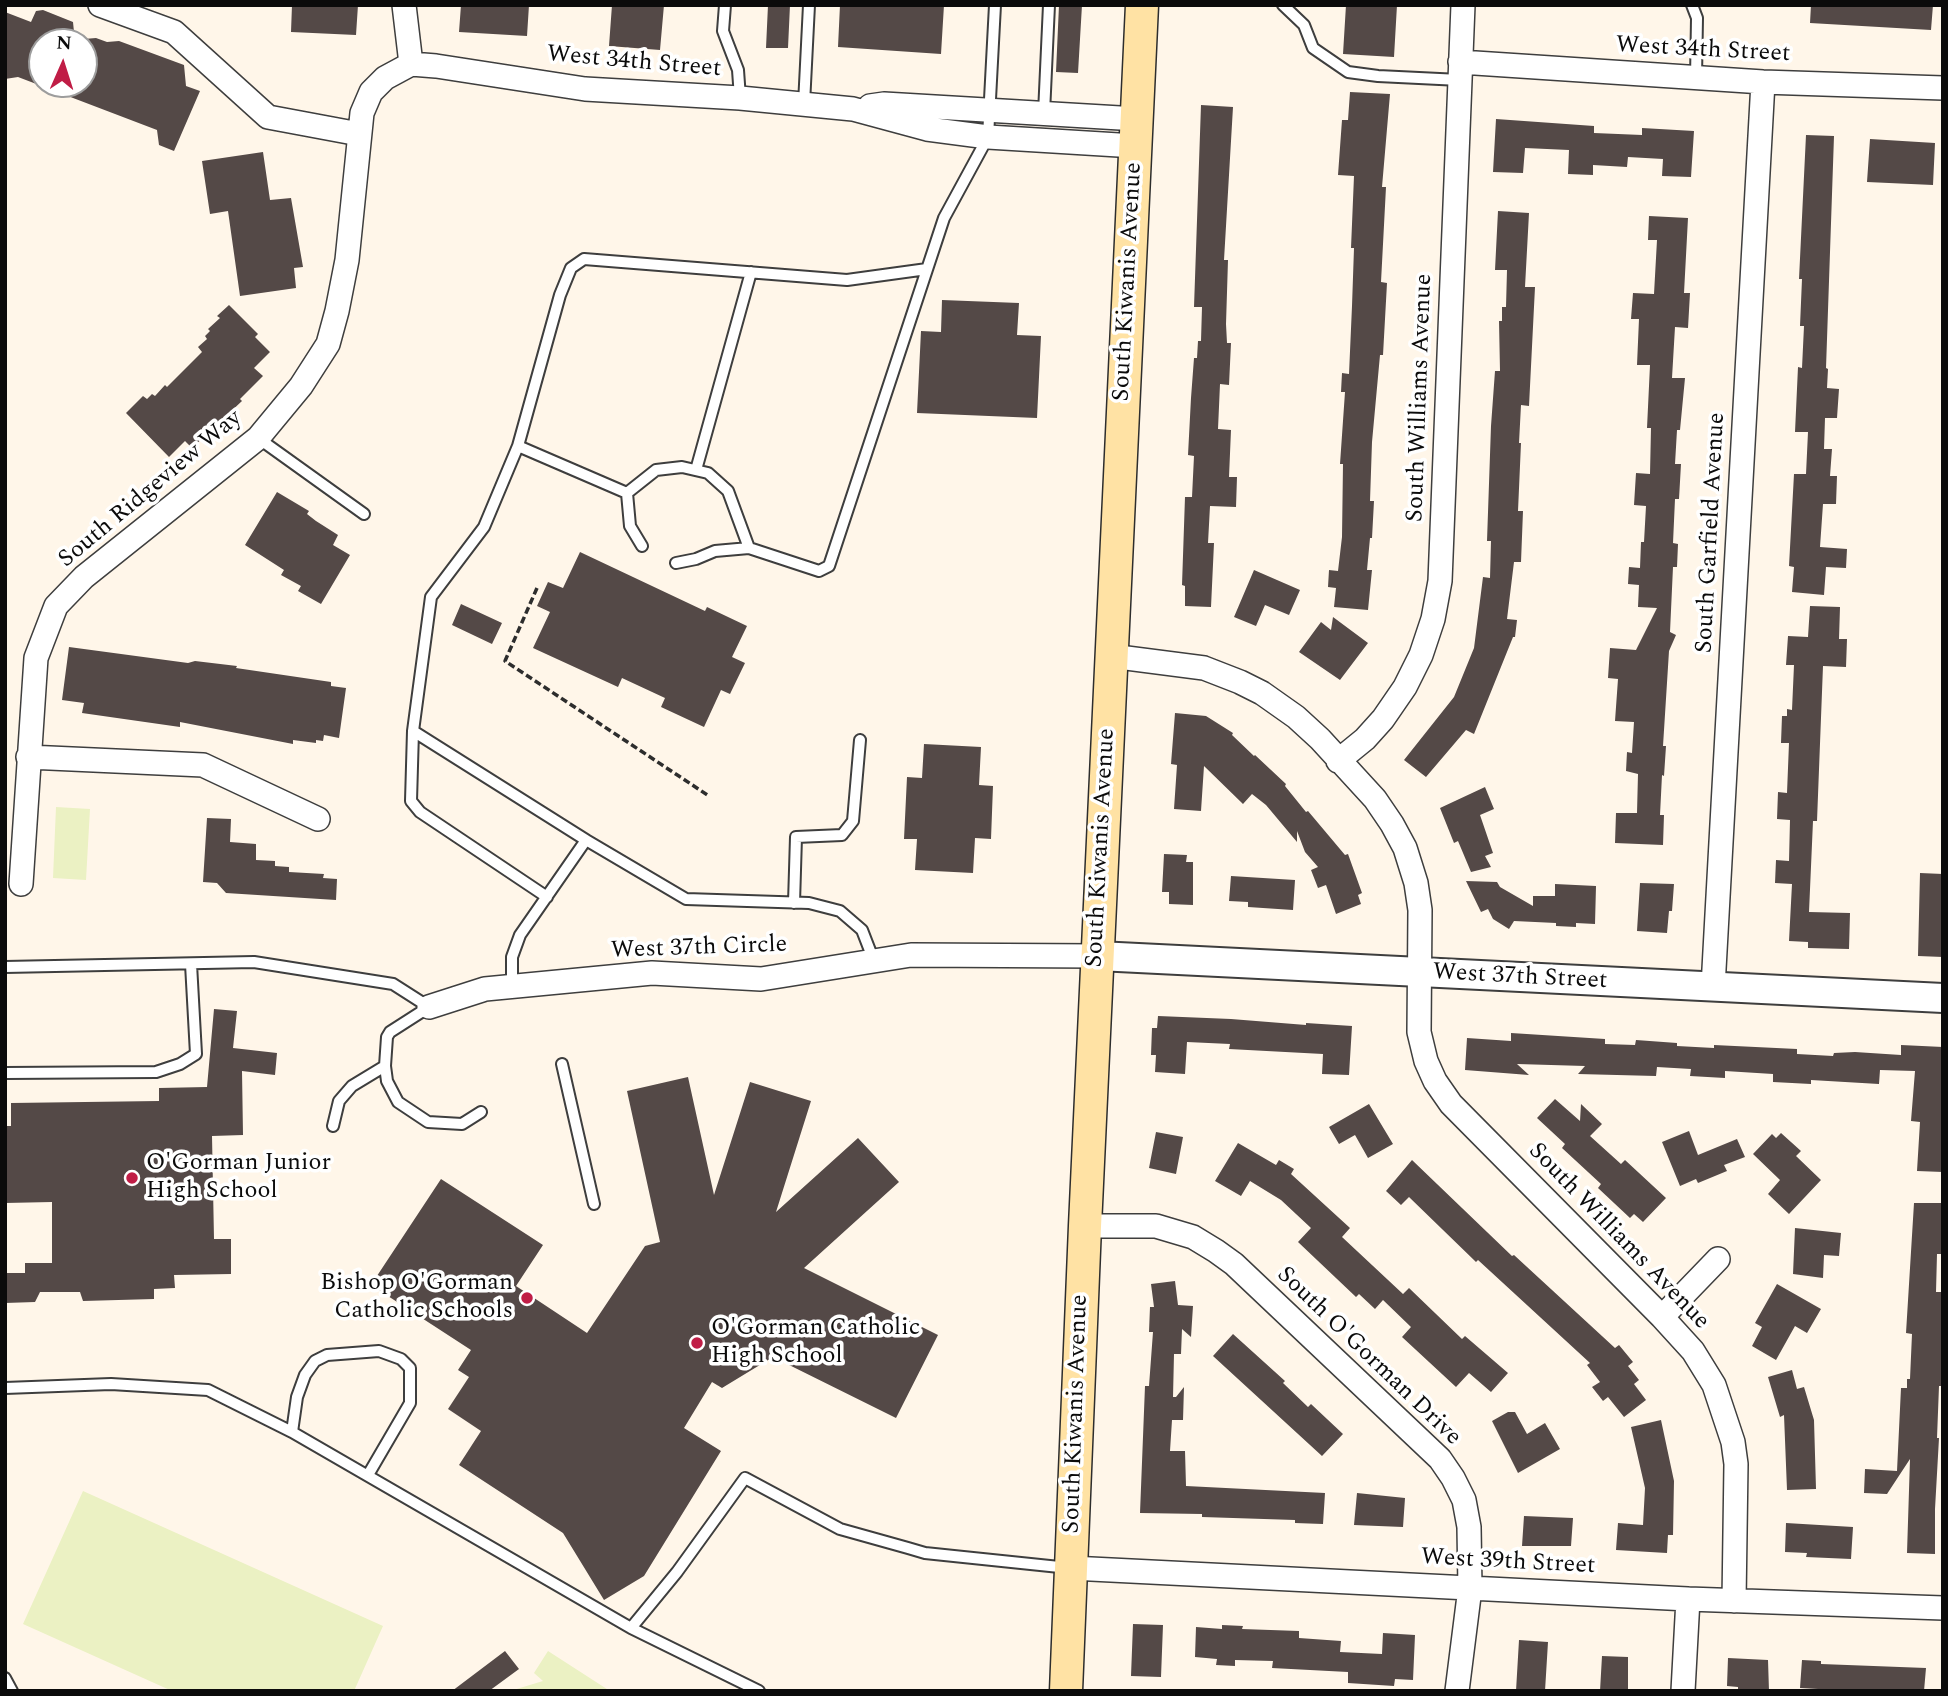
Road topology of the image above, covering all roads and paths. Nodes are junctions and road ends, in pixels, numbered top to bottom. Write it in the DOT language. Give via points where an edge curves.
graph roads {
  1 [pos="100,5"];
  2 [pos="404,5"];
  3 [pos="725,5"];
  4 [pos="809,5"];
  5 [pos="995,5"];
  6 [pos="1049,5"];
  7 [pos="1142,5"];
  8 [pos="1283,5"];
  9 [pos="1463,5"];
  10 [pos="1692,5"];
  11 [pos="411,64"];
  12 [pos="1460,71"];
  13 [pos="1696,78"];
  14 [pos="1763,82"];
  15 [pos="1943,88"];
  16 [pos="740,98"];
  17 [pos="804,104"];
  18 [pos="853,109"];
  19 [pos="989,110"];
  20 [pos="1044,113"];
  21 [pos="1136,133"];
  22 [pos="359,134"];
  23 [pos="988,137"];
  24 [pos="927,269"];
  25 [pos="751,272"];
  26 [pos="258,438"];
  27 [pos="518,446"];
  28 [pos="696,470"];
  29 [pos="627,493"];
  30 [pos="364,514"];
  31 [pos="642,546"];
  32 [pos="749,548"];
  33 [pos="676,563"];
  34 [pos="537,588"];
  35 [pos="1111,656"];
  36 [pos="413,731"];
  37 [pos="860,740"];
  38 [pos="28,757"];
  39 [pos="1338,761"];
  40 [pos="709,796"];
  41 [pos="318,819"];
  42 [pos="586,840"];
  43 [pos="21,884"];
  44 [pos="547,897"];
  45 [pos="793,902"];
  46 [pos="1098,956"];
  47 [pos="874,961"];
  48 [pos="191,964"];
  49 [pos="5,967"];
  50 [pos="1420,974"];
  51 [pos="512,986"];
  52 [pos="1713,987"];
  53 [pos="1943,998"];
  54 [pos="429,1007"];
  55 [pos="562,1064"];
  56 [pos="385,1066"];
  57 [pos="5,1073"];
  58 [pos="481,1112"];
  59 [pos="332,1126"];
  60 [pos="594,1204"];
  61 [pos="1085,1226"];
  62 [pos="1718,1259"];
  63 [pos="1662,1317"];
  64 [pos="5,1388"];
  65 [pos="292,1432"];
  66 [pos="368,1475"];
  67 [pos="1071,1568"];
  68 [pos="1470,1588"];
  69 [pos="1688,1599"];
  70 [pos="1734,1601"];
  71 [pos="1943,1608"];
  72 [pos="631,1628"];
  73 [pos="5,1678"];
  74 [pos="12,1691"];
  75 [pos="759,1691"];
  76 [pos="1066,1691"];
  77 [pos="1457,1691"];
  78 [pos="1683,1691"];
  1 -- 22 [label="street" via="174,32 268,117"];
  2 -- 11 [label="street"];
  3 -- 16 [label="lane" via="723,31 738,70"];
  4 -- 17 [label="lane"];
  5 -- 19 [label="lane"];
  6 -- 20 [label="lane"];
  7 -- 21 [label="main road, South Kiwanis Avenue"];
  8 -- 12 [label="lane" via="1304,25 1313,48 1349,72 1378,76"];
  9 -- 12 [label="street, South Williams Avenue"];
  10 -- 13 [label="lane" via="1697,18"];
  11 -- 16 [label="street, West 34th Street" via="585,89"];
  11 -- 22 [label="street, South Ridgeview Way" via="371,92"];
  12 -- 13 [label="street, West 34th Street"];
  12 -- 39 [label="street, South Williams Avenue" via="1440,580 1433,619 1405,687 1365,739"];
  13 -- 14 [label="street, West 34th Street"];
  14 -- 15 [label="street, West 34th Street"];
  14 -- 52 [label="street, South Garfield Avenue"];
  16 -- 17 [label="street, West 34th Street"];
  17 -- 18 [label="street, West 34th Street"];
  18 -- 19 [label="street, West 34th Street" via="884,104"];
  18 -- 23 [label="street, West 34th Street" via="926,129"];
  19 -- 20 [label="street, West 34th Street"];
  19 -- 23 [label="lane"];
  20 -- 21 [label="street, West 34th Street"];
  21 -- 23 [label="street, West 34th Street"];
  21 -- 35 [label="main road, South Kiwanis Avenue"];
  22 -- 26 [label="street, South Ridgeview Way" via="347,260 328,344"];
  23 -- 24 [label="lane" via="944,218"];
  24 -- 25 [label="lane" via="847,280"];
  24 -- 32 [label="lane" via="830,566 819,571"];
  25 -- 27 [label="lane" via="584,260 571,268"];
  25 -- 28 [label="lane"];
  26 -- 30 [label="lane"];
  26 -- 38 [label="street, South Ridgeview Way" via="84,577 56,606 36,658"];
  27 -- 29 [label="lane"];
  27 -- 36 [label="lane" via="484,527 431,597"];
  28 -- 29 [label="lane" via="656,470"];
  28 -- 32 [label="lane" via="708,473 727,491"];
  29 -- 31 [label="lane" via="630,526"];
  32 -- 33 [label="lane" via="715,551"];
  34 -- 40 [label="path" via="505,661"];
  35 -- 39 [label="street, South Williams Avenue" via="1204,668 1240,682 1296,717"];
  35 -- 46 [label="main road, South Kiwanis Avenue"];
  36 -- 42 [label="lane"];
  36 -- 44 [label="lane" via="411,801 420,812"];
  37 -- 45 [label="lane" via="853,821 842,835 796,837"];
  38 -- 41 [label="street" via="204,765"];
  38 -- 43 [label="street, South Ridgeview Way"];
  39 -- 50 [label="street, South Williams Avenue" via="1374,799 1405,848 1420,909"];
  42 -- 44 [label="lane"];
  42 -- 45 [label="lane" via="686,899"];
  44 -- 51 [label="lane" via="520,935 512,957"];
  45 -- 47 [label="lane" via="840,911 862,930"];
  46 -- 47 [label="street, West 37th Circle" via="911,955"];
  46 -- 50 [label="street, West 37th Street"];
  46 -- 61 [label="main road, South Kiwanis Avenue"];
  47 -- 51 [label="street, West 37th Circle" via="761,979 652,974"];
  48 -- 49 [label="lane"];
  48 -- 54 [label="lane" via="254,962 393,984"];
  48 -- 57 [label="lane" via="196,1054 180,1064 156,1072"];
  50 -- 52 [label="street, West 37th Street"];
  50 -- 63 [label="street, South Williams Avenue" via="1419,1032 1426,1061 1451,1104"];
  51 -- 54 [label="street, West 37th Circle" via="485,989"];
  52 -- 53 [label="street, West 37th Street"];
  54 -- 56 [label="lane" via="390,1032"];
  55 -- 60 [label="lane"];
  56 -- 58 [label="lane" via="398,1102 428,1122 462,1124"];
  56 -- 59 [label="lane" via="352,1086 339,1101"];
  61 -- 67 [label="main road, South Kiwanis Avenue"];
  61 -- 68 [label="street, South O'Gorman Drive" via="1156,1226 1193,1237 1253,1283 1440,1459 1464,1500"];
  62 -- 63 [label="street"];
  63 -- 70 [label="street, South Williams Avenue" via="1693,1351 1714,1385 1734,1442"];
  64 -- 65 [label="lane" via="111,1384 208,1390"];
  65 -- 66 [label="lane"];
  65 -- 66 [label="lane" via="297,1397 315,1361 327,1355 379,1351 401,1359 410,1368 410,1403"];
  66 -- 72 [label="lane"];
  67 -- 68 [label="street, West 39th Street"];
  67 -- 72 [label="lane" via="925,1553 885,1542 840,1529 745,1478"];
  67 -- 76 [label="main road, South Kiwanis Avenue"];
  68 -- 69 [label="street, West 39th Street"];
  68 -- 77 [label="street, South O'Gorman Drive"];
  69 -- 70 [label="street, West 39th Street"];
  69 -- 78 [label="street"];
  70 -- 71 [label="street, West 39th Street"];
  72 -- 75 [label="lane"];
  73 -- 74 [label="lane"];
}
